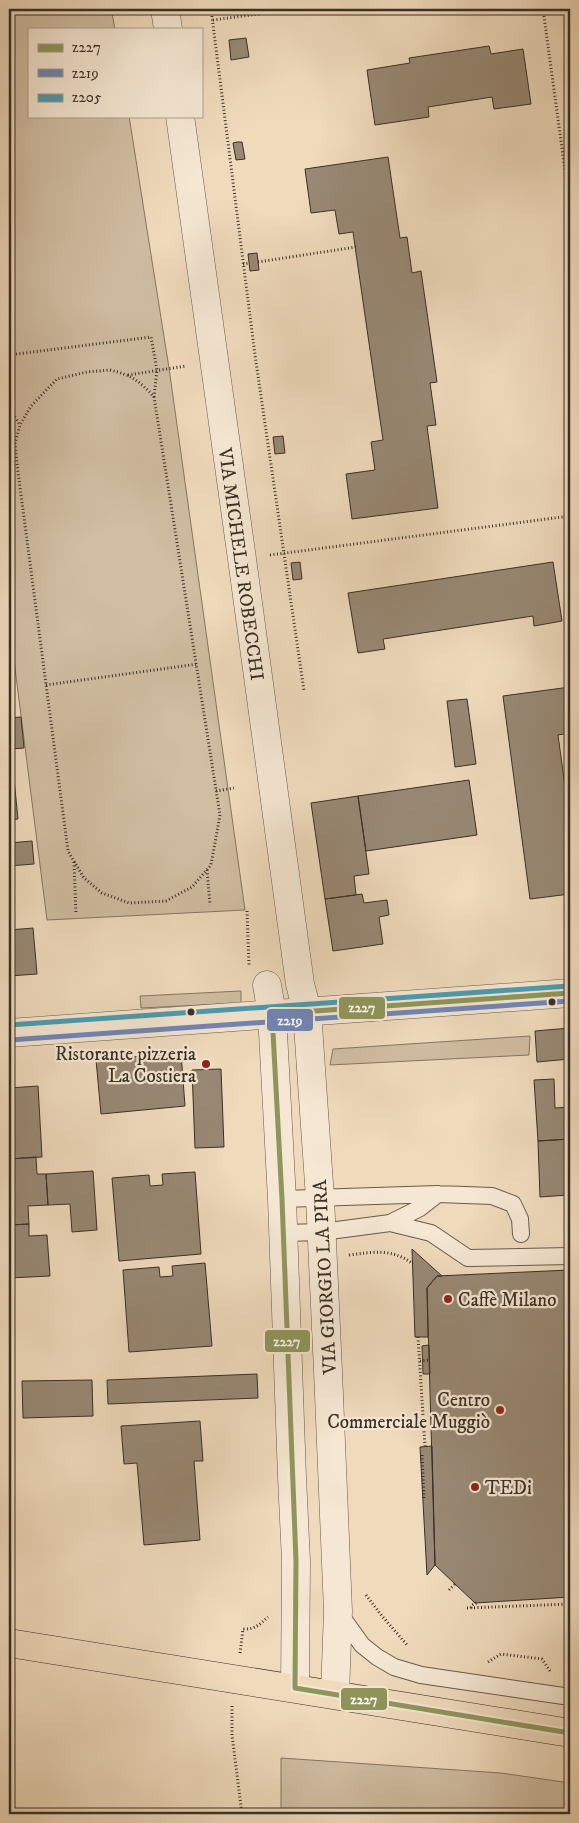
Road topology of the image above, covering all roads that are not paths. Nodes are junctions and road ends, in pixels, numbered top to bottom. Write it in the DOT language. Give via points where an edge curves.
graph roads {
  1 [pos="165,9"];
  2 [pos="168,28"];
  3 [pos="180,118"];
  4 [pos="258,977"];
  5 [pos="570,993"];
  6 [pos="307,1011"];
  7 [pos="272,1014"];
  8 [pos="9,1032"];
  9 [pos="438,1194"];
  10 [pos="320,1198"];
  11 [pos="282,1199"];
  12 [pos="390,1223"];
  13 [pos="322,1232"];
  14 [pos="284,1233"];
  15 [pos="521,1234"];
  16 [pos="570,1256"];
  17 [pos="338,1601"];
  18 [pos="9,1643"];
  19 [pos="295,1688"];
  20 [pos="335,1694"];
  21 [pos="570,1697"];
  22 [pos="570,1733"];
  1 -- 2 [label="street"];
  3 -- 6 [label="street, VIA MICHELE ROBECCHI" via="300,984"];
  4 -- 7 [label="street, VIA GIORGIO LA PIRA"];
  5 -- 6 [label="street"];
  6 -- 7 [label="street"];
  6 -- 10 [label="street, VIA GIORGIO LA PIRA"];
  7 -- 8 [label="street"];
  7 -- 11 [label="street, VIA GIORGIO LA PIRA"];
  9 -- 10 [label="lane"];
  9 -- 12 [label="lane" via="420,1208"];
  9 -- 15 [label="lane" via="492,1196 513,1204 520,1219"];
  10 -- 11 [label="lane"];
  10 -- 13 [label="street, VIA GIORGIO LA PIRA"];
  11 -- 14 [label="street, VIA GIORGIO LA PIRA"];
  12 -- 13 [label="lane"];
  12 -- 16 [label="lane" via="431,1232 468,1258"];
  13 -- 14 [label="lane"];
  13 -- 17 [label="street, VIA GIORGIO LA PIRA"];
  14 -- 19 [label="street, VIA GIORGIO LA PIRA" via="297,1594"];
  17 -- 20 [label="street, VIA GIORGIO LA PIRA"];
  17 -- 21 [label="lane" via="362,1644 394,1668 421,1675"];
  18 -- 19 [label="main road"];
  19 -- 20 [label="main road"];
  20 -- 22 [label="main road"];
}
